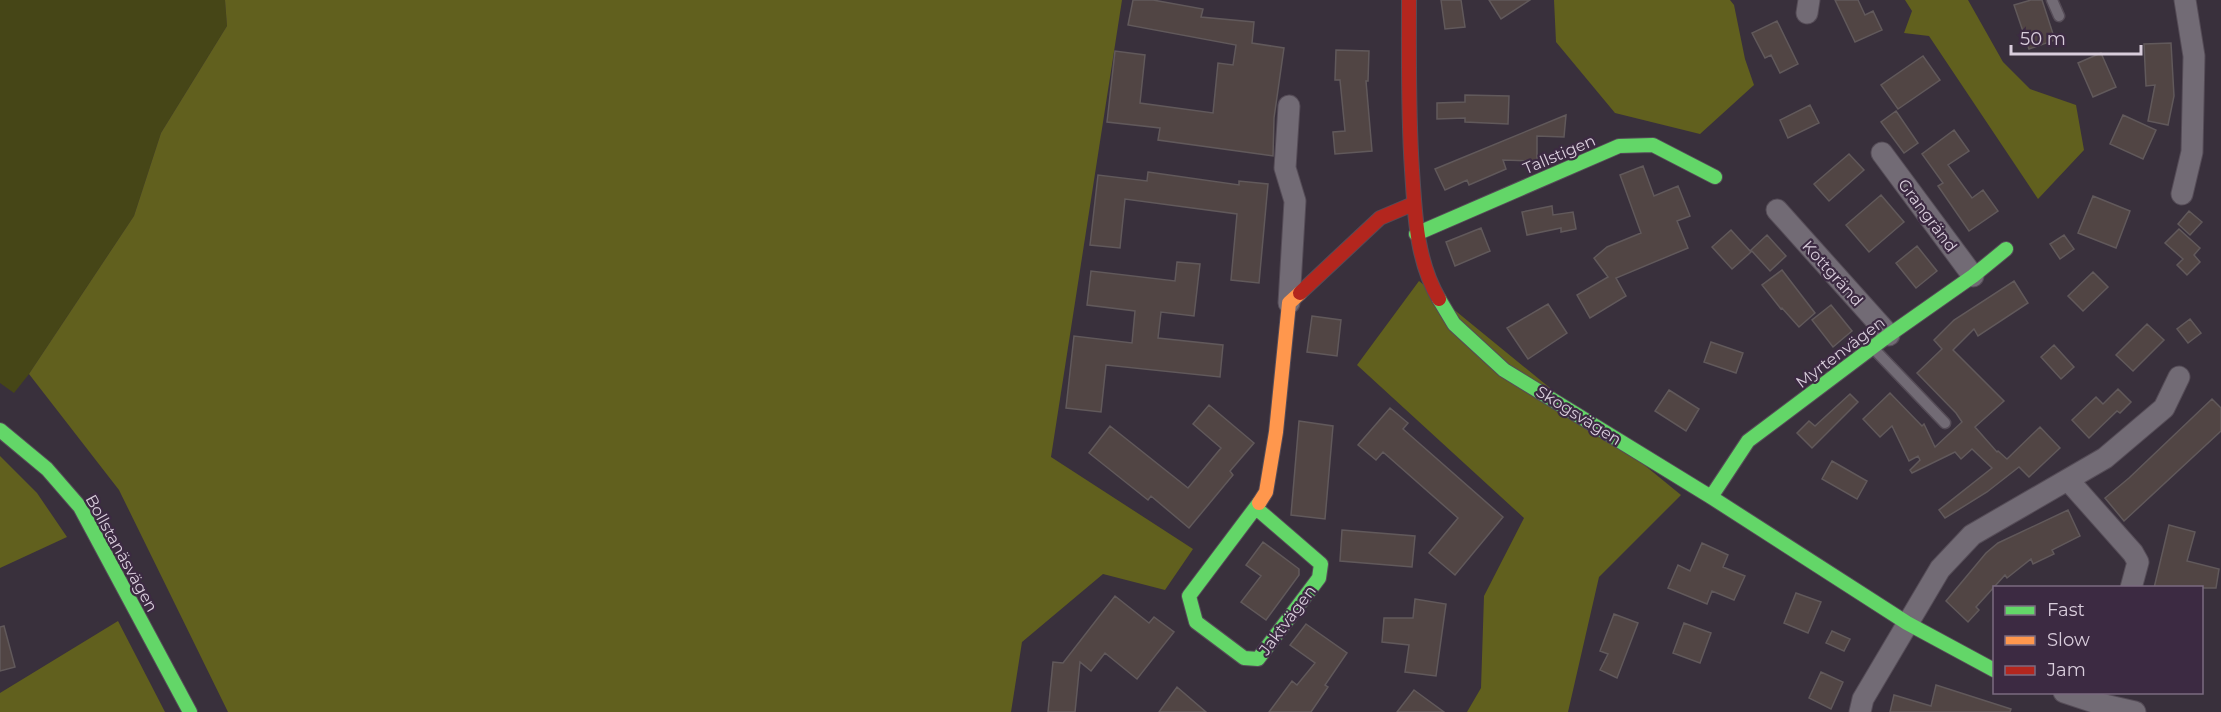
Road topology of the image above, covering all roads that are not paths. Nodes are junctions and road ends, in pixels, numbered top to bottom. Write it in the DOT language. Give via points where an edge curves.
graph roads {
  1 [pos="1409,0"];
  2 [pos="2052,0"];
  3 [pos="2185,0"];
  4 [pos="2059,16"];
  5 [pos="1289,106"];
  6 [pos="1882,153"];
  7 [pos="1716,177"];
  8 [pos="2182,194"];
  9 [pos="1413,204"];
  10 [pos="1777,210"];
  11 [pos="1416,234"];
  12 [pos="2006,249"];
  13 [pos="1973,276"];
  14 [pos="1289,303"];
  15 [pos="1881,342"];
  16 [pos="2179,377"];
  17 [pos="1945,423"];
  18 [pos="0,430"];
  19 [pos="2069,481"];
  20 [pos="1711,497"];
  21 [pos="1256,508"];
  22 [pos="2132,586"];
  23 [pos="1906,623"];
  24 [pos="1993,669"];
  25 [pos="2067,694"];
  26 [pos="189,712"];
  27 [pos="1860,712"];
  28 [pos="2135,712"];
  1 -- 9 [label="street, Skogsvägen"];
  2 -- 4 [label="lane"];
  3 -- 8 [label="street" via="2193,57 2192,152"];
  5 -- 14 [label="street, Jaktvägen" via="1285,168 1295,201"];
  6 -- 13 [label="street, Grangränd"];
  7 -- 11 [label="street, Tallstigen" via="1653,145 1619,146"];
  9 -- 11 [label="street, Skogsvägen"];
  9 -- 14 [label="street" via="1380,218"];
  10 -- 15 [label="street, Kottgränd"];
  11 -- 20 [label="street, Skogsvägen" via="1431,285 1454,324 1504,370"];
  12 -- 13 [label="street, Myrtenvägen"];
  13 -- 15 [label="street, Myrtenvägen"];
  14 -- 21 [label="street, Jaktvägen" via="1266,492"];
  15 -- 17 [label="lane"];
  15 -- 20 [label="street, Myrtenvägen" via="1748,441"];
  16 -- 19 [label="street" via="2164,408 2105,458"];
  18 -- 26 [label="street, Bollstanäsvägen" via="47,469 80,507"];
  19 -- 22 [label="street" via="2133,553 2138,562"];
  19 -- 23 [label="street" via="1972,536 1940,569"];
  20 -- 23 [label="street, Skogsvägen"];
  21 -- 21 [label="street, Jaktvägen" via="1189,596 1196,622 1244,658 1258,659 1319,578 1321,564"];
  23 -- 24 [label="street, Skogsvägen"];
  23 -- 27 [label="street" via="1863,699"];
  25 -- 28 [label="street"];
}
